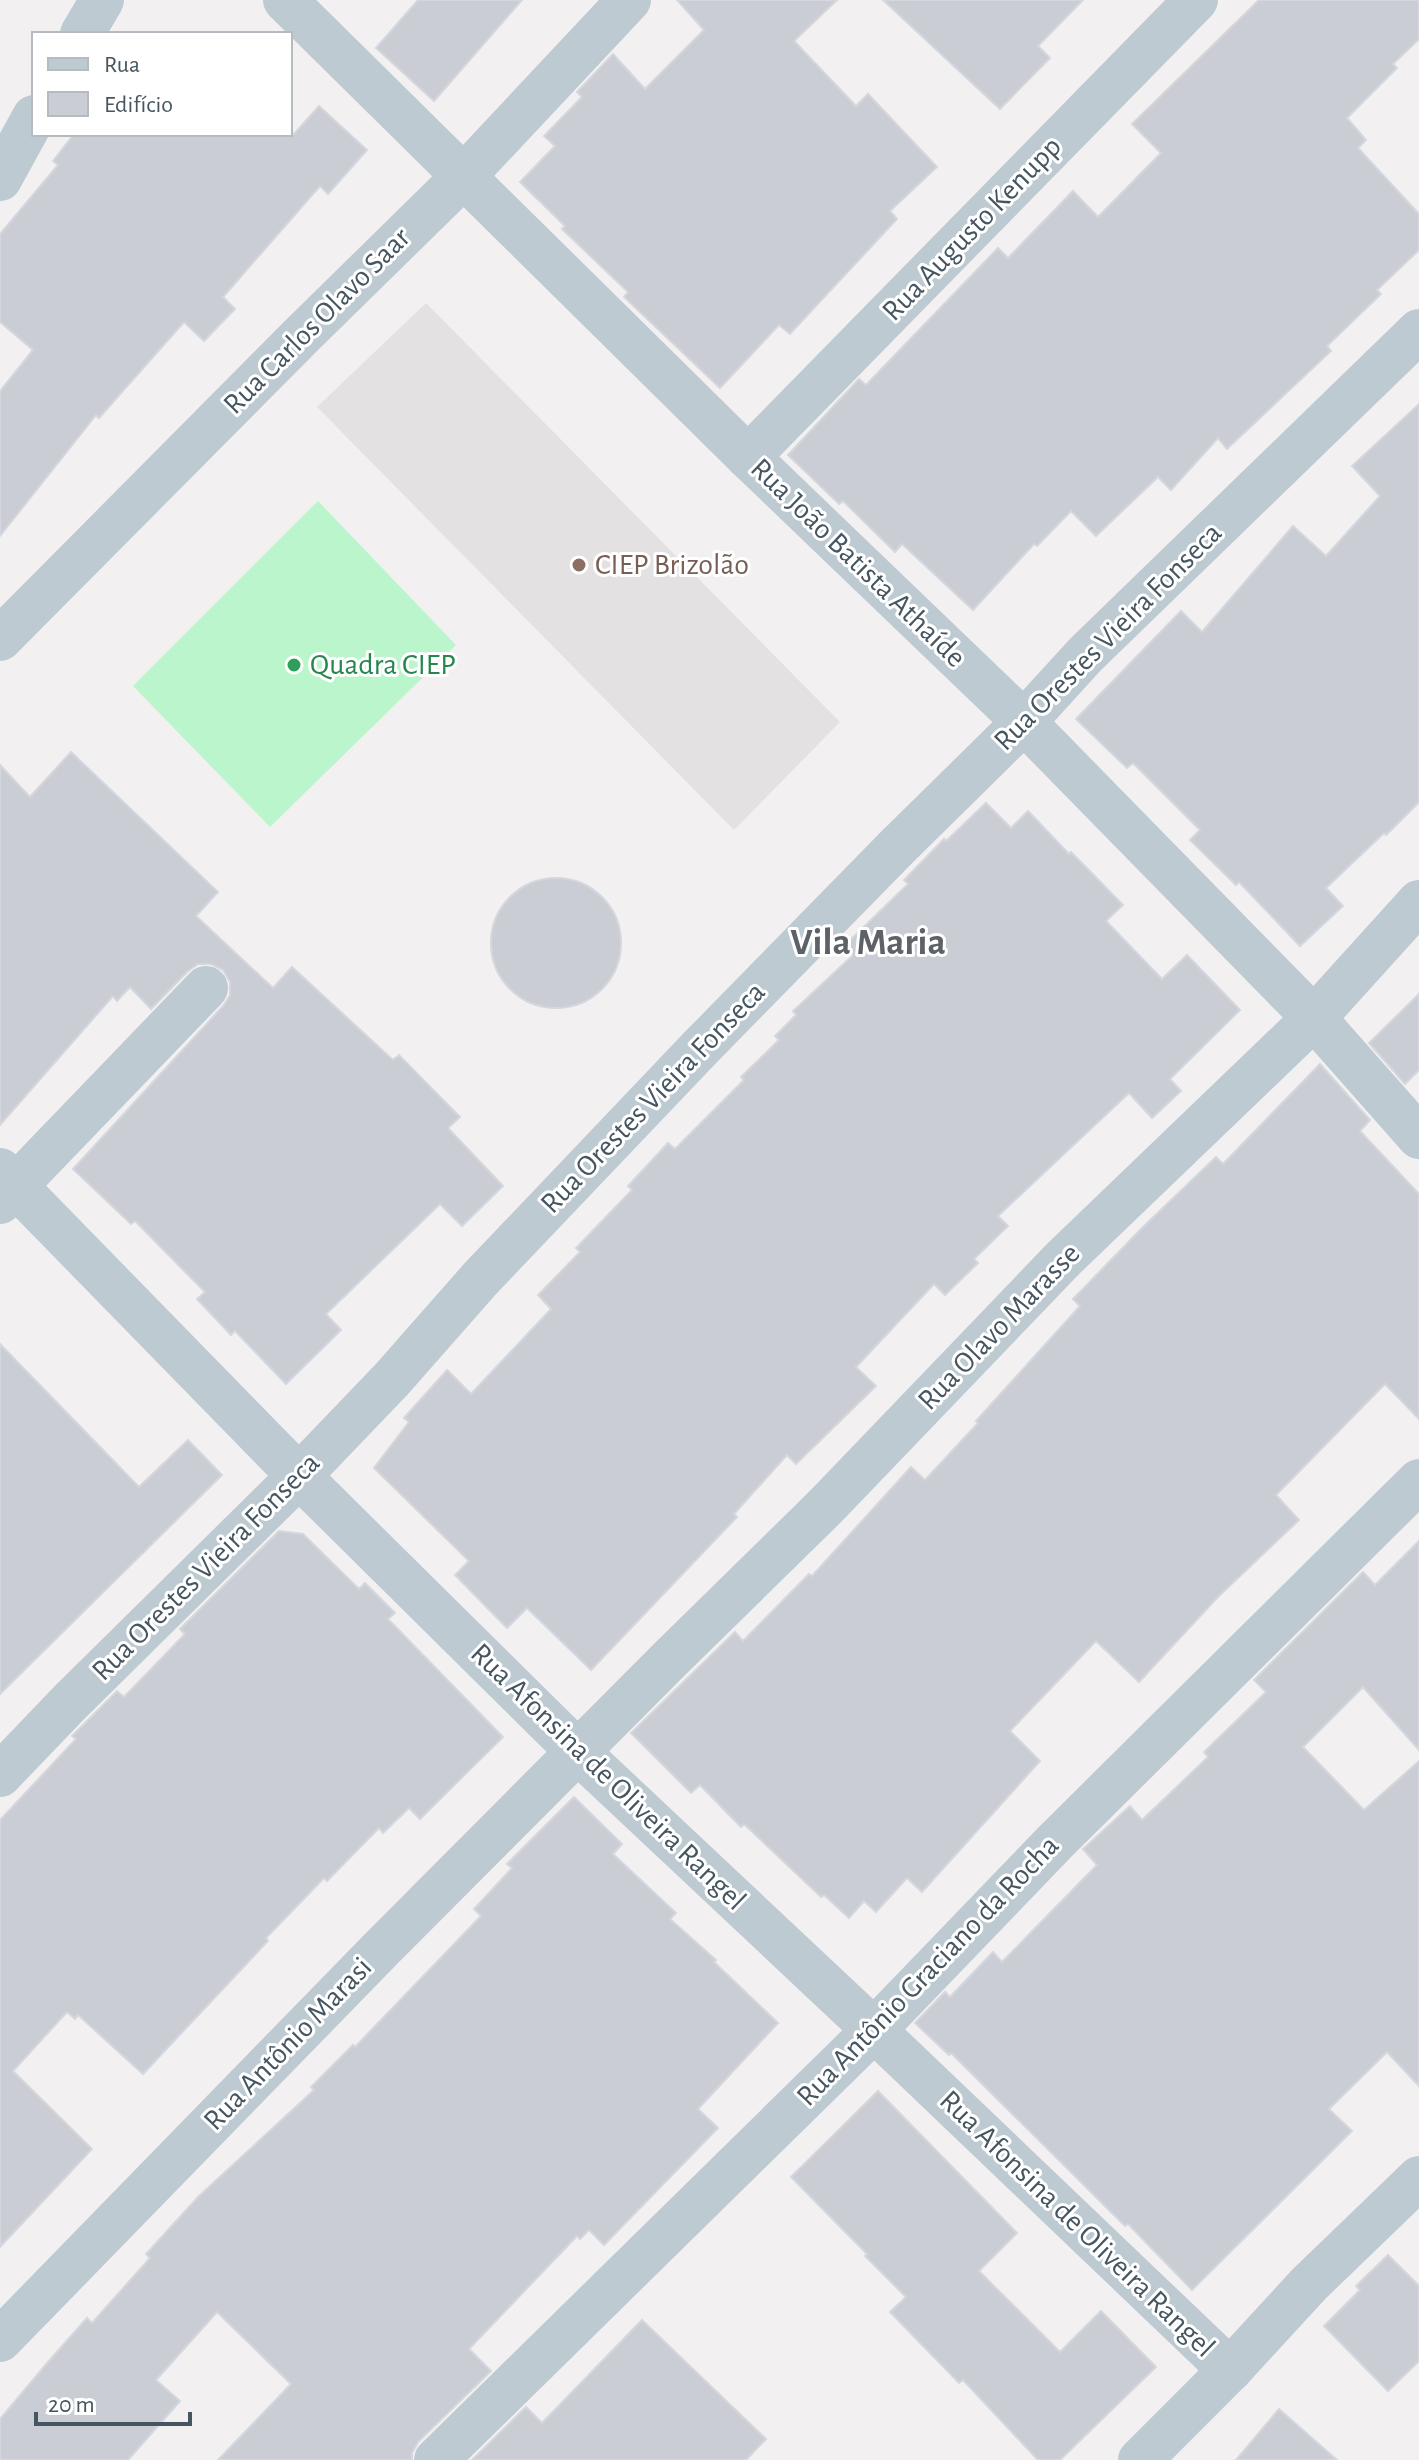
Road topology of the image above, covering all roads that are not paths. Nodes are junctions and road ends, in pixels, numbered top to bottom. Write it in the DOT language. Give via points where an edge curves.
graph roads {
  1 [pos="102,0"];
  2 [pos="285,0"];
  3 [pos="629,0"];
  4 [pos="1196,0"];
  5 [pos="83,32"];
  6 [pos="32,121"];
  7 [pos="463,177"];
  8 [pos="0,179"];
  9 [pos="1419,331"];
  10 [pos="748,457"];
  11 [pos="0,639"];
  12 [pos="1024,722"];
  13 [pos="1419,902"];
  14 [pos="206,988"];
  15 [pos="1314,1018"];
  16 [pos="1419,1137"];
  17 [pos="6,1186"];
  18 [pos="299,1476"];
  19 [pos="1419,1481"];
  20 [pos="578,1752"];
  21 [pos="0,1775"];
  22 [pos="874,2030"];
  23 [pos="1419,2178"];
  24 [pos="0,2340"];
  25 [pos="1230,2370"];
  26 [pos="436,2460"];
  27 [pos="1140,2460"];
  1 -- 5 [label="street"];
  2 -- 7 [label="street, Rua João Batista Athaíde"];
  3 -- 7 [label="street, Rua Carlos Olavo Saar"];
  4 -- 10 [label="street, Rua Augusto Kenupp"];
  6 -- 8 [label="street"];
  7 -- 10 [label="street, Rua João Batista Athaíde"];
  7 -- 11 [label="street, Rua Carlos Olavo Saar"];
  9 -- 12 [label="street, Rua Orestes Vieira Fonseca" via="1085,655"];
  10 -- 12 [label="street, Rua João Batista Athaíde"];
  12 -- 15 [label="street, Rua João Batista Athaíde"];
  12 -- 18 [label="street, Rua Orestes Vieira Fonseca" via="699,1049"];
  13 -- 15 [label="street, Rua Olavo Marasse"];
  14 -- 17 [label="street"];
  15 -- 16 [label="street, Rua João Batista Athaíde"];
  15 -- 20 [label="street, Rua Olavo Marasse" via="1064,1258 825,1507"];
  17 -- 18 [label="street, Rua Afonsina de Oliveira Rangel"];
  18 -- 20 [label="street, Rua Afonsina de Oliveira Rangel"];
  18 -- 21 [label="street, Rua Orestes Vieira Fonseca"];
  19 -- 22 [label="street, Rua Antônio Graciano da Rocha"];
  20 -- 22 [label="street, Rua Afonsina de Oliveira Rangel"];
  20 -- 24 [label="street, Rua Antônio Marasi"];
  22 -- 25 [label="street, Rua Afonsina de Oliveira Rangel"];
  22 -- 26 [label="street, Rua Antônio Graciano da Rocha"];
  23 -- 25 [label="street" via="1309,2284"];
  25 -- 27 [label="street"];
}
